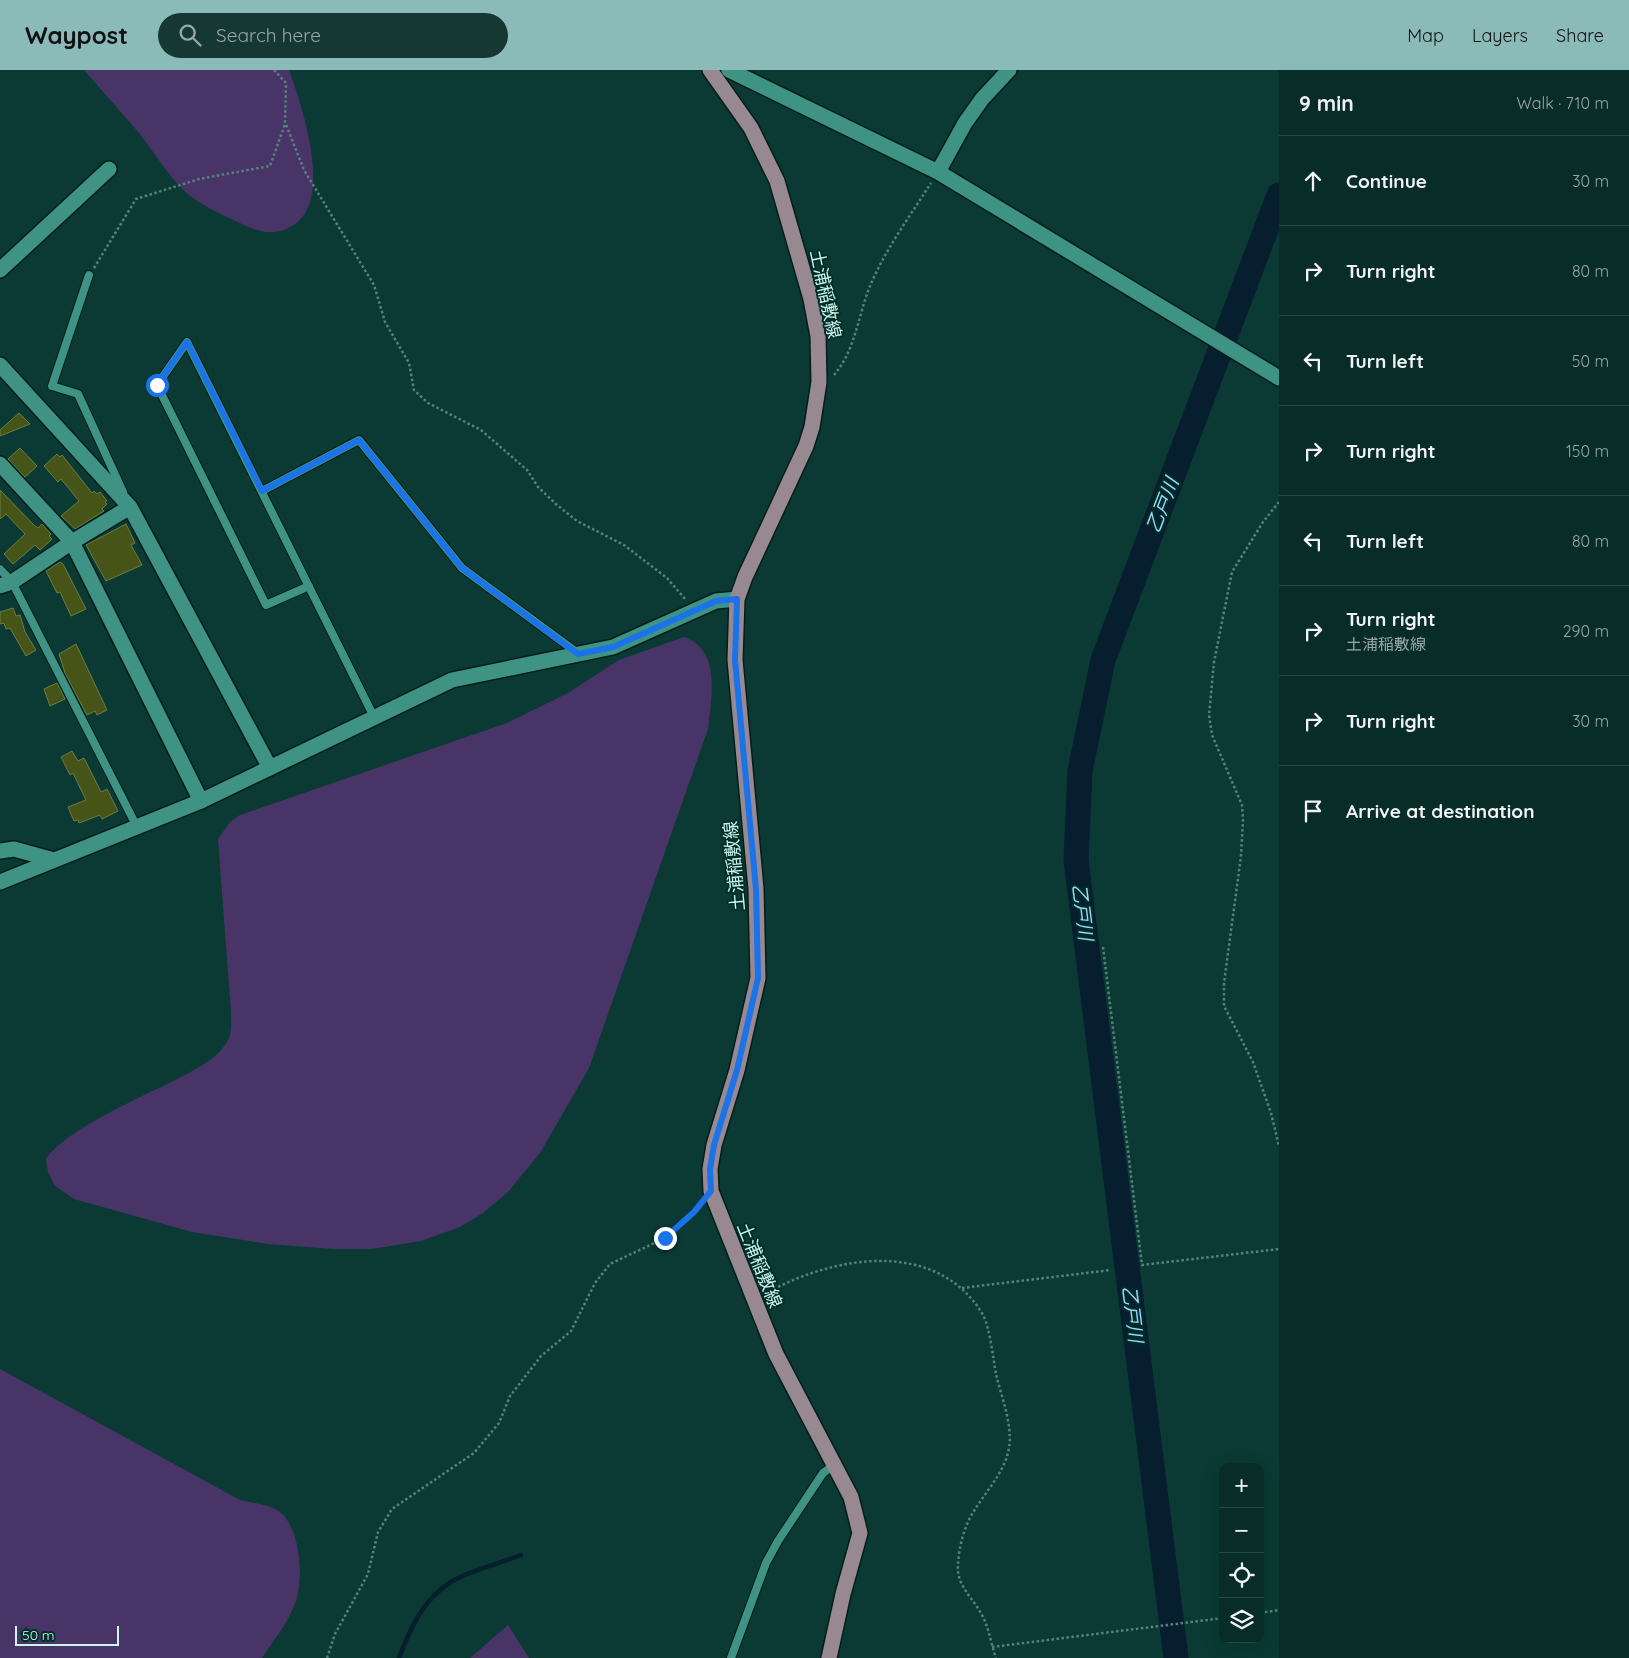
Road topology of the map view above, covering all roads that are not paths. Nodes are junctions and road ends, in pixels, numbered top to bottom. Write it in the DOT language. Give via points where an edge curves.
graph roads {
  1 [pos="710,70"];
  2 [pos="729,70"];
  3 [pos="1009,70"];
  4 [pos="108,169"];
  5 [pos="938,172"];
  6 [pos="3,263"];
  7 [pos="89,276"];
  8 [pos="0,364"];
  9 [pos="1279,378"];
  10 [pos="0,464"];
  11 [pos="262,491"];
  12 [pos="130,507"];
  13 [pos="72,542"];
  14 [pos="0,569"];
  15 [pos="6,584"];
  16 [pos="309,586"];
  17 [pos="737,599"];
  18 [pos="578,654"];
  19 [pos="374,717"];
  20 [pos="270,768"];
  21 [pos="200,801"];
  22 [pos="136,825"];
  23 [pos="0,851"];
  24 [pos="54,860"];
  25 [pos="0,882"];
  26 [pos="834,1465"];
  27 [pos="731,1658"];
  28 [pos="829,1658"];
  1 -- 17 [label="main road, 土浦稲敷線" via="751,128 776,181 811,299 818,336 819,382 812,427"];
  2 -- 5 [label="street"];
  3 -- 5 [label="street" via="982,98 965,122"];
  4 -- 6 [label="street"];
  5 -- 9 [label="street"];
  7 -- 12 [label="lane" via="52,386 78,394"];
  8 -- 12 [label="street"];
  10 -- 13 [label="street"];
  11 -- 16 [label="lane"];
  11 -- 16 [label="lane" via="187,342 157,385 266,605"];
  11 -- 18 [label="lane" via="359,440 462,568"];
  12 -- 13 [label="street"];
  12 -- 20 [label="street"];
  13 -- 15 [label="street"];
  13 -- 21 [label="street"];
  14 -- 15 [label="lane"];
  15 -- 22 [label="lane"];
  16 -- 19 [label="lane"];
  17 -- 18 [label="street" via="716,601 613,647"];
  17 -- 26 [label="main road, 土浦稲敷線" via="735,660 756,889 758,978 739,1061 714,1145 711,1191 776,1354"];
  18 -- 19 [label="street" via="452,680"];
  19 -- 20 [label="street"];
  20 -- 21 [label="street"];
  21 -- 22 [label="street"];
  22 -- 24 [label="street"];
  23 -- 24 [label="street" via="14,849"];
  24 -- 25 [label="street"];
  26 -- 27 [label="lane" via="823,1473 766,1563"];
  26 -- 28 [label="main road, 土浦稲敷線" via="851,1497 860,1533"];
}
